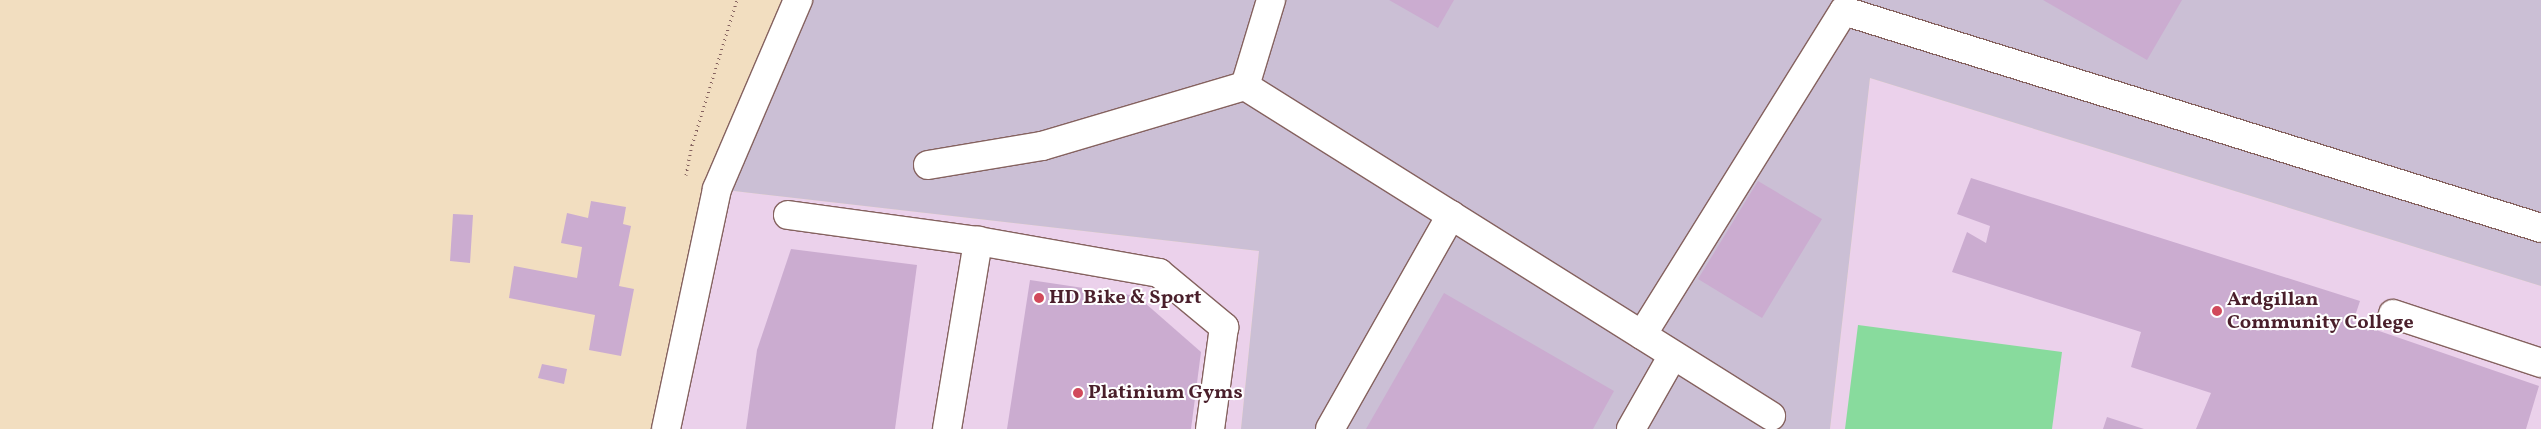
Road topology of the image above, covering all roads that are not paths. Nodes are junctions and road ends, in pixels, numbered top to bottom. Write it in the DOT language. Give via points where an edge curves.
graph roads {
  1 [pos="798,0"];
  2 [pos="1271,0"];
  3 [pos="1245,86"];
  4 [pos="928,165"];
  5 [pos="788,215"];
  6 [pos="1451,215"];
  7 [pos="2541,228"];
  8 [pos="978,241"];
  9 [pos="2393,314"];
  10 [pos="1642,335"];
  11 [pos="1673,355"];
  12 [pos="2541,363"];
  13 [pos="1771,416"];
  14 [pos="666,429"];
  15 [pos="947,429"];
  16 [pos="1210,429"];
  17 [pos="1330,429"];
  18 [pos="1631,429"];
  1 -- 14 [label="main road" via="717,189"];
  2 -- 3 [label="main road"];
  3 -- 4 [label="main road" via="1042,146"];
  3 -- 6 [label="main road"];
  5 -- 8 [label="main road"];
  6 -- 10 [label="main road"];
  6 -- 17 [label="main road"];
  7 -- 10 [label="main road" via="1844,11"];
  8 -- 15 [label="main road"];
  8 -- 16 [label="main road" via="1158,273 1224,327"];
  9 -- 12 [label="main road"];
  10 -- 11 [label="main road"];
  11 -- 13 [label="main road"];
  11 -- 18 [label="main road"];
}
